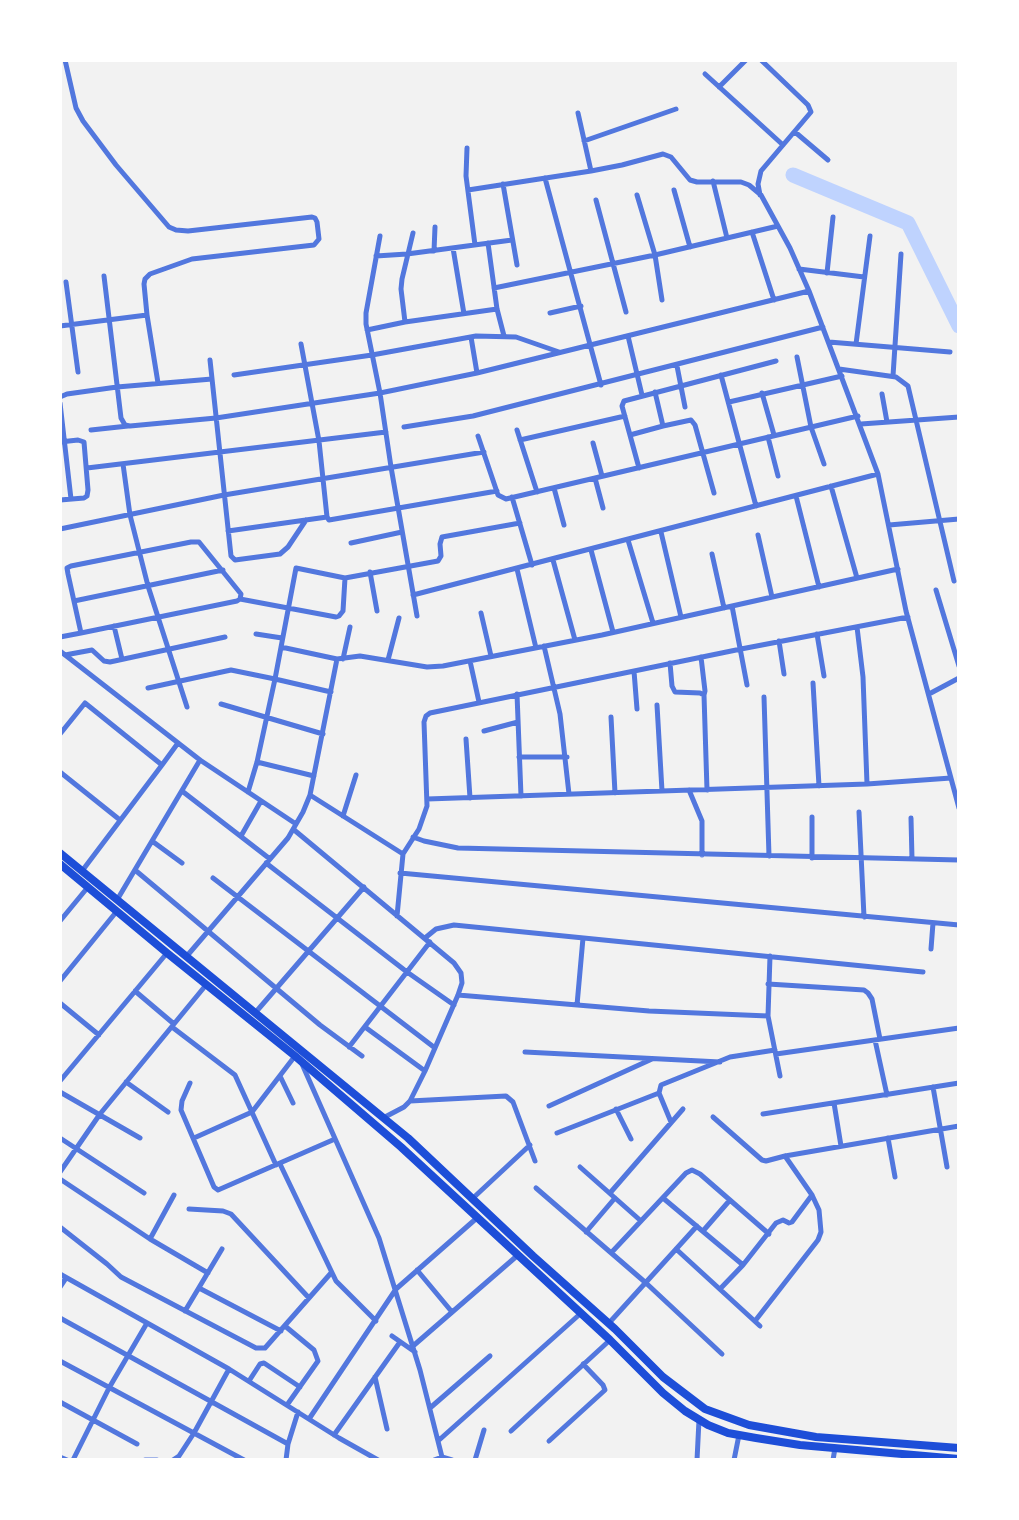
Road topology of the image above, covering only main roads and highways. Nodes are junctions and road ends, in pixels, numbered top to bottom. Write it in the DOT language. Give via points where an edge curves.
graph roads {
  1 [pos="60,853"];
  2 [pos="60,865"];
  3 [pos="333,1083"];
  4 [pos="959,1448"];
  5 [pos="942,1459"];
  6 [pos="959,1459"];
  1 -- 3 [label="main road" via="255,1013"];
  2 -- 3 [label="main road"];
  3 -- 4 [label="main road" via="408,1138 663,1377 705,1410 749,1425 816,1437"];
  3 -- 5 [label="main road" via="685,1412 728,1433 800,1445"];
  5 -- 6 [label="main road"];
}
